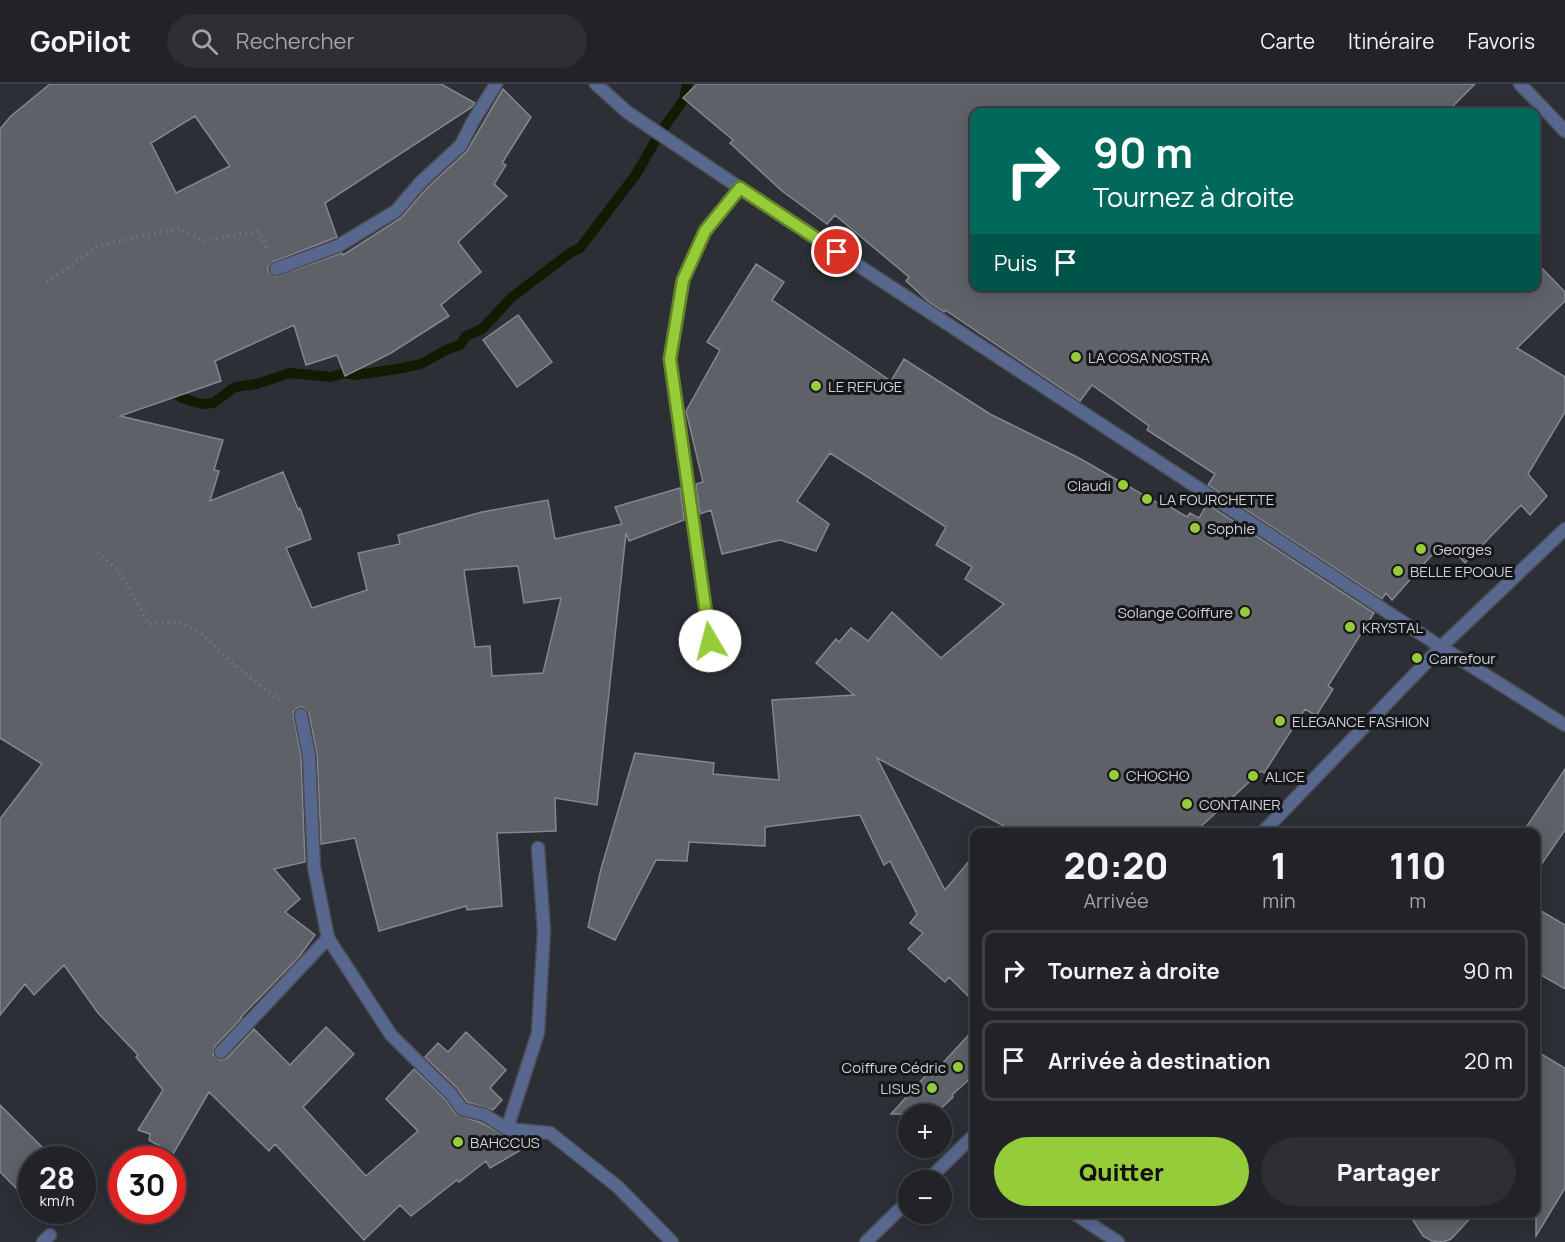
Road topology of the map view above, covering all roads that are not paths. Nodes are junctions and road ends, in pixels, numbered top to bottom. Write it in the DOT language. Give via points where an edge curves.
graph roads {
  1 [pos="496,84"];
  2 [pos="596,84"];
  3 [pos="1520,84"];
  4 [pos="1565,131"];
  5 [pos="740,188"];
  6 [pos="276,269"];
  7 [pos="1565,529"];
  8 [pos="710,641"];
  9 [pos="1441,647"];
  10 [pos="301,715"];
  11 [pos="1565,724"];
  12 [pos="1267,828"];
  13 [pos="537,848"];
  14 [pos="328,938"];
  15 [pos="221,1052"];
  16 [pos="507,1129"];
  17 [pos="970,1143"];
  18 [pos="939,1170"];
  19 [pos="898,1211"];
  20 [pos="1081,1218"];
  21 [pos="672,1242"];
  22 [pos="866,1242"];
  23 [pos="1118,1242"];
  1 -- 6 [label="street" via="461,145 396,211 338,246"];
  2 -- 5 [label="street" via="627,112"];
  3 -- 4 [label="street"];
  5 -- 8 [label="street" via="705,231 683,280 670,359"];
  5 -- 9 [label="street"];
  7 -- 9 [label="street"];
  9 -- 11 [label="street"];
  9 -- 12 [label="street"];
  10 -- 14 [label="street" via="309,756 314,867"];
  13 -- 16 [label="street" via="544,931 538,1033"];
  14 -- 15 [label="street"];
  14 -- 16 [label="street" via="391,1035 462,1109"];
  16 -- 21 [label="street" via="550,1133 618,1187"];
  17 -- 18 [label="street"];
  19 -- 22 [label="street"];
  20 -- 23 [label="street"];
}
